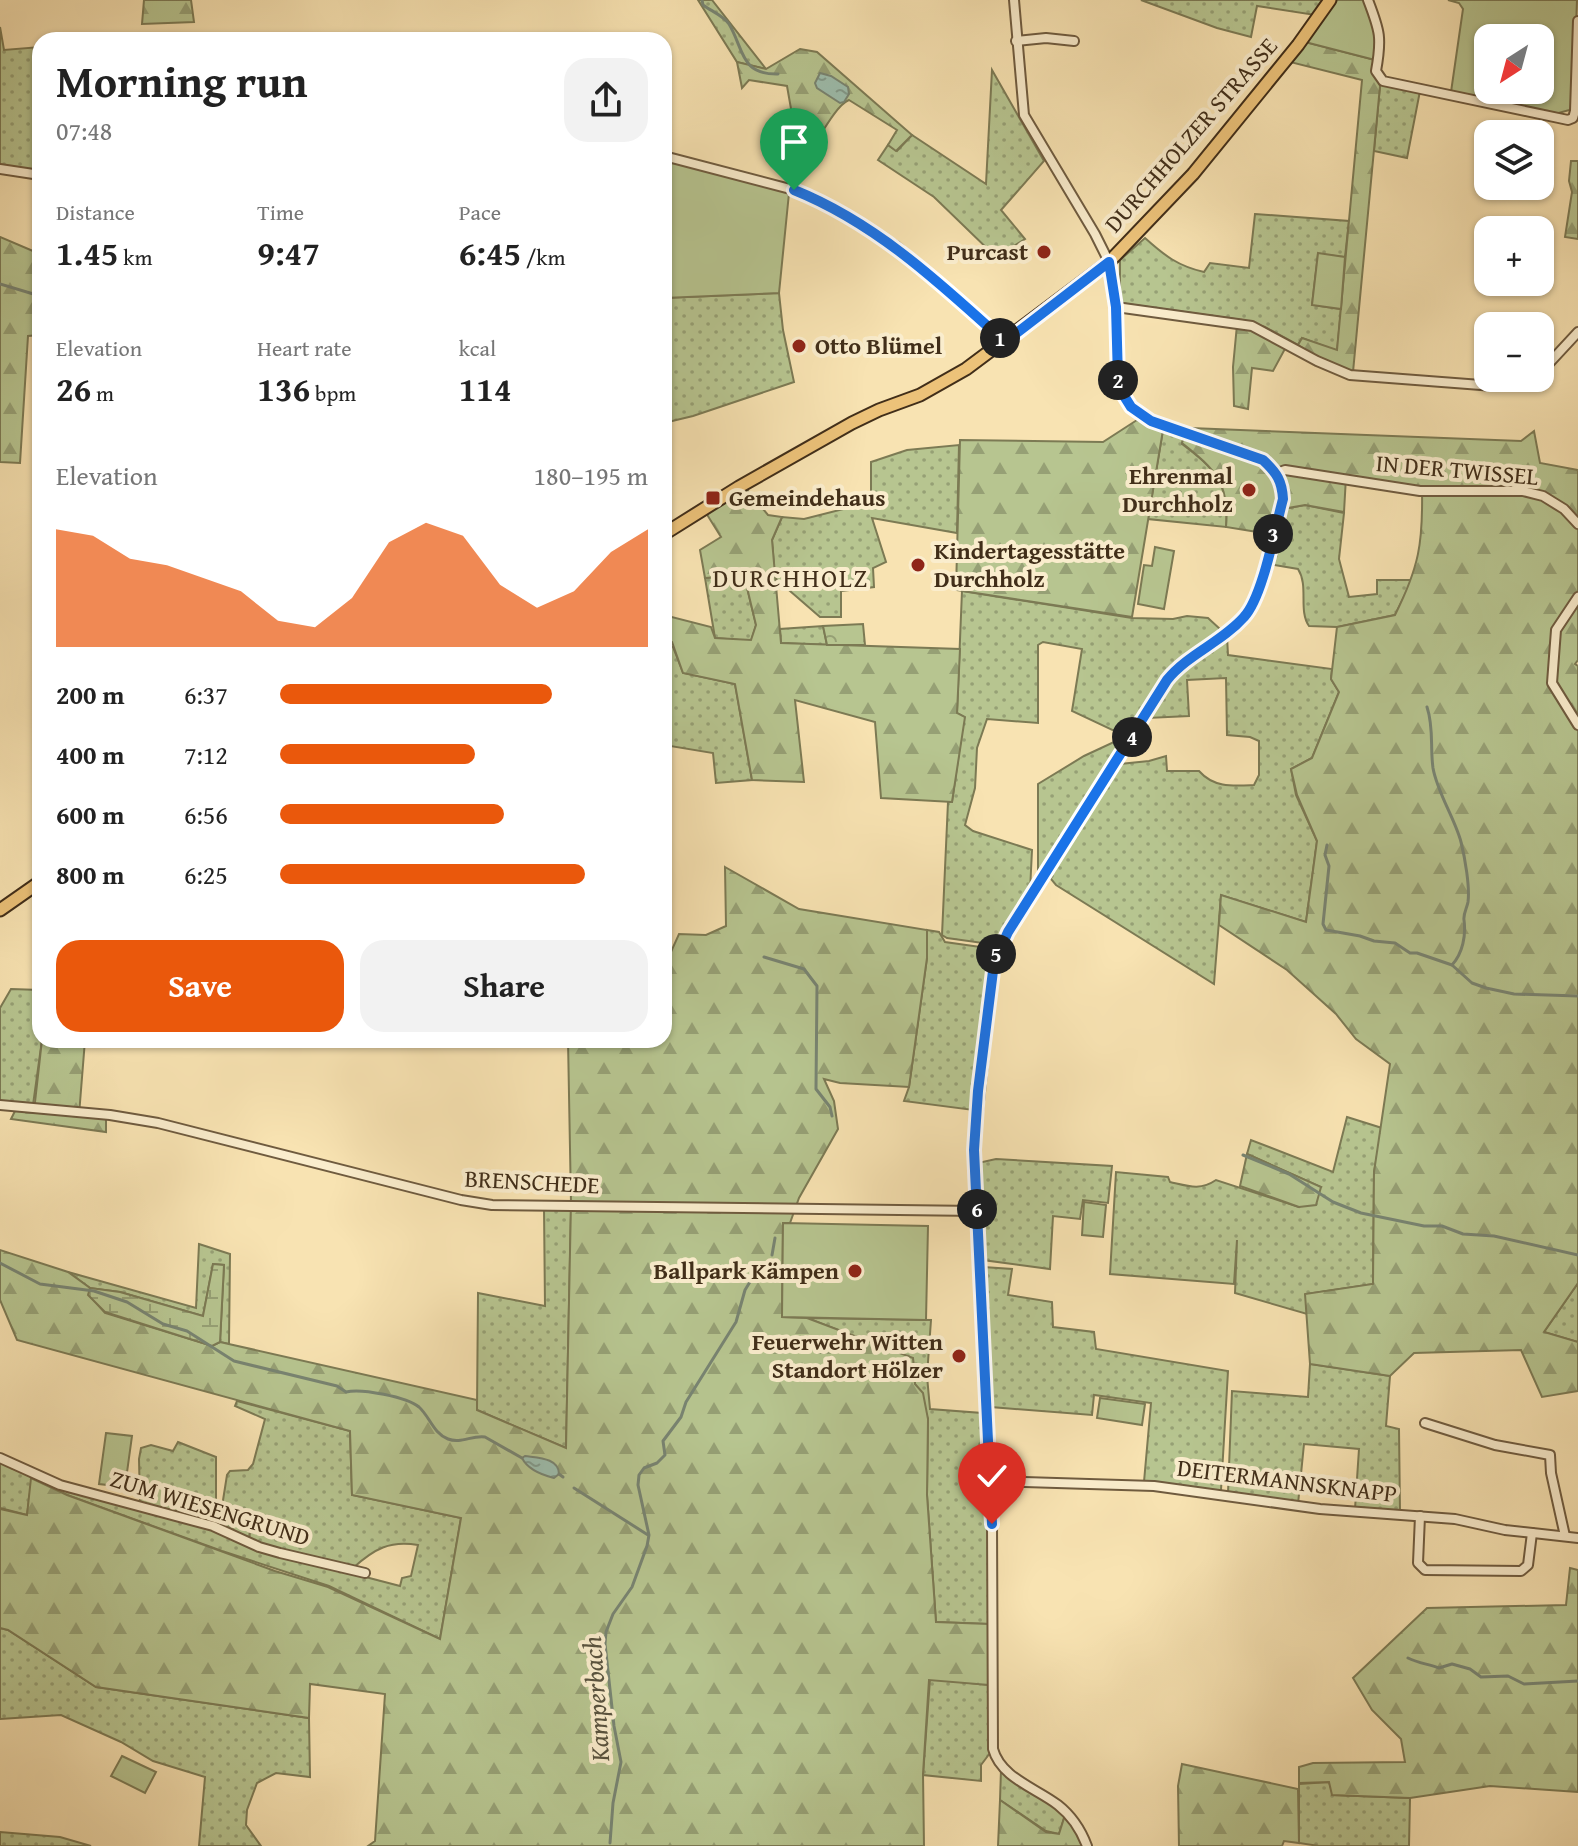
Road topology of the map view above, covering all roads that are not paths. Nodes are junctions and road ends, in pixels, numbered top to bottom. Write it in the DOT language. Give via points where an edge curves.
graph roads {
  1 [pos="1014,0"];
  2 [pos="1330,0"];
  3 [pos="1368,0"];
  4 [pos="1578,21"];
  5 [pos="1578,37"];
  6 [pos="1016,41"];
  7 [pos="1074,41"];
  8 [pos="672,158"];
  9 [pos="0,169"];
  10 [pos="32,174"];
  11 [pos="1109,262"];
  12 [pos="1116,307"];
  13 [pos="1578,332"];
  14 [pos="1005,342"];
  15 [pos="1554,358"];
  16 [pos="1474,386"];
  17 [pos="1277,473"];
  18 [pos="1578,524"];
  19 [pos="672,529"];
  20 [pos="1578,597"];
  21 [pos="1578,725"];
  22 [pos="32,888"];
  23 [pos="0,910"];
  24 [pos="0,1105"];
  25 [pos="977,1211"];
  26 [pos="1425,1423"];
  27 [pos="0,1458"];
  28 [pos="991,1481"];
  29 [pos="1420,1516"];
  30 [pos="1532,1533"];
  31 [pos="1565,1536"];
  32 [pos="1578,1538"];
  33 [pos="365,1573"];
  34 [pos="1087,1846"];
  1 -- 6 [label="street"];
  2 -- 11 [label="main road, DURCHHOLZER STRASSE" via="1174,197"];
  3 -- 5 [label="street" via="1381,39 1376,71 1383,81 1568,120 1575,111"];
  4 -- 5 [label="street"];
  6 -- 7 [label="street"];
  6 -- 11 [label="street" via="1024,115"];
  8 -- 14 [label="street" via="818,200 897,247"];
  9 -- 10 [label="street"];
  11 -- 12 [label="street"];
  11 -- 14 [label="main road, DURCHHOLZER STRASSE"];
  12 -- 16 [label="street" via="1252,326 1336,370 1365,378"];
  12 -- 17 [label="street" via="1118,379 1131,407 1169,429 1263,460"];
  13 -- 15 [label="street"];
  14 -- 19 [label="main road, DURCHHOLZER STRASSE" via="937,386 852,423"];
  17 -- 18 [label="street, IN DER TWISSEL" via="1420,491 1523,491 1543,496"];
  17 -- 25 [label="street" via="1283,499 1250,610 1167,680 996,955 975,1134"];
  20 -- 21 [label="street" via="1556,630 1552,683"];
  22 -- 23 [label="main road"];
  24 -- 25 [label="street, BRENSCHEDE" via="158,1123 492,1205"];
  25 -- 28 [label="street"];
  26 -- 31 [label="street" via="1550,1455"];
  27 -- 33 [label="street, ZUM WIESENGRUND" via="60,1485 213,1526 259,1547"];
  28 -- 29 [label="street, DEITERMANNSKNAPP" via="1154,1486 1320,1509"];
  28 -- 34 [label="street" via="994,1754 1005,1770 1069,1815"];
  29 -- 30 [label="street, DEITERMANNSKNAPP"];
  29 -- 30 [label="street" via="1418,1563 1425,1570 1521,1571 1528,1565"];
  30 -- 31 [label="street, DEITERMANNSKNAPP"];
  31 -- 32 [label="street, DEITERMANNSKNAPP"];
}
